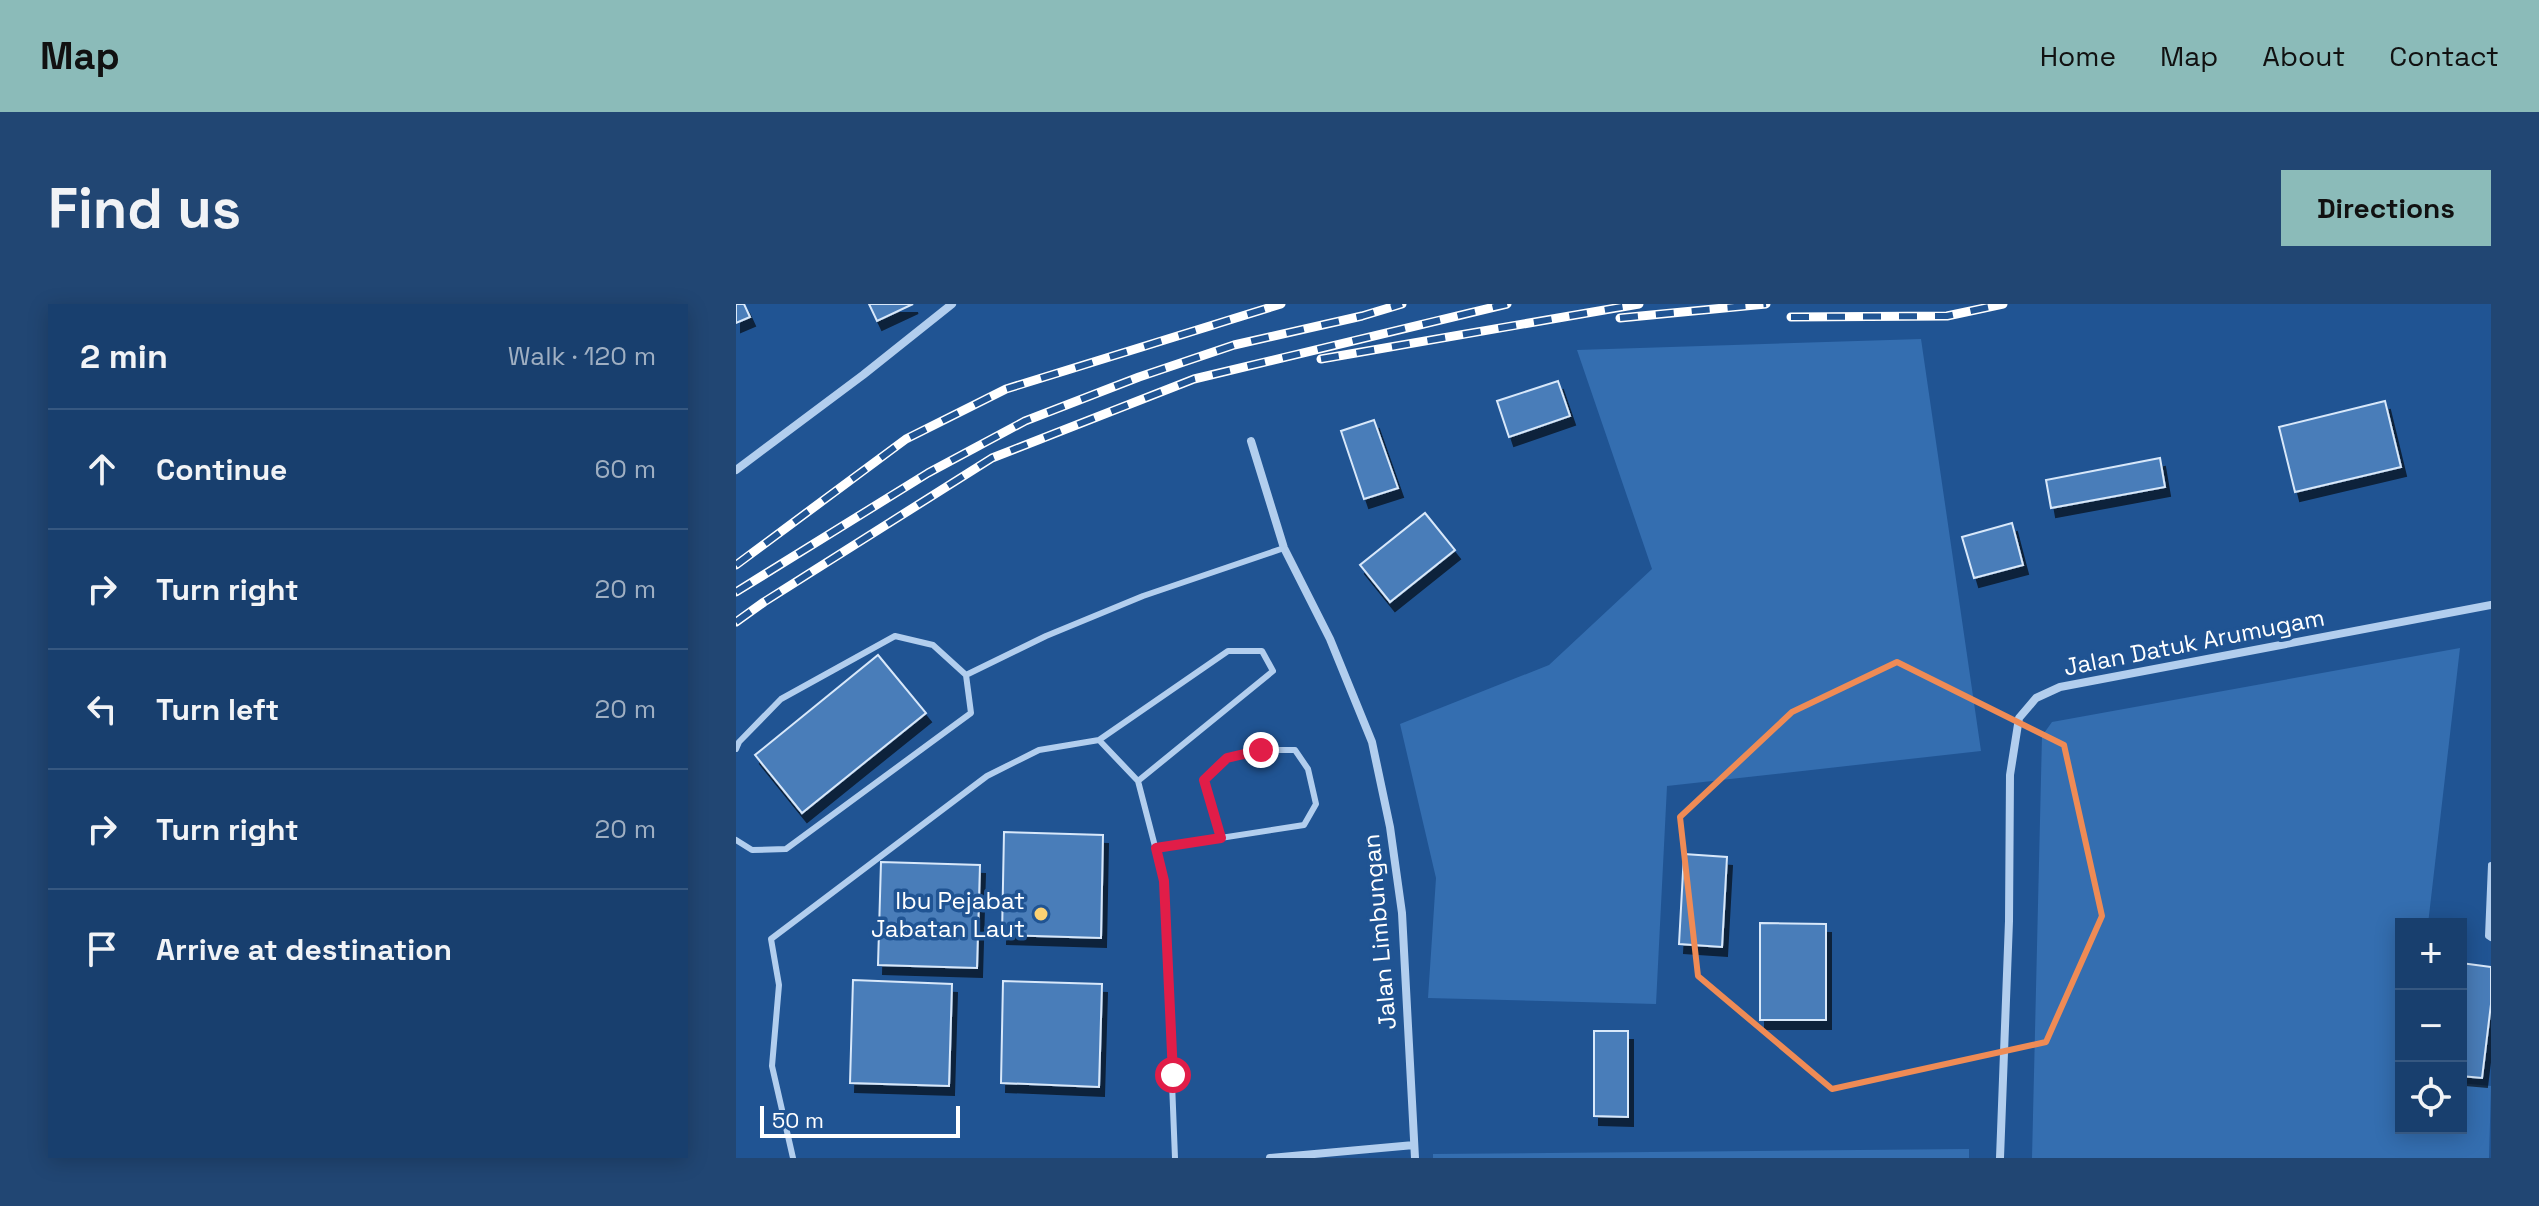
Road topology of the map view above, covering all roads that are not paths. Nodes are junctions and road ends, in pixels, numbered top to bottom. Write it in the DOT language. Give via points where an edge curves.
graph roads {
  1 [pos="952,304"];
  2 [pos="1251,441"];
  3 [pos="736,470"];
  4 [pos="1284,548"];
  5 [pos="2491,605"];
  6 [pos="966,675"];
  7 [pos="1099,740"];
  8 [pos="736,749"];
  9 [pos="1138,781"];
  10 [pos="1221,838"];
  11 [pos="736,840"];
  12 [pos="1156,848"];
  13 [pos="2491,865"];
  14 [pos="2491,938"];
  15 [pos="1414,1145"];
  16 [pos="793,1158"];
  17 [pos="1175,1158"];
  18 [pos="1270,1158"];
  19 [pos="1415,1158"];
  20 [pos="2000,1158"];
  1 -- 3 [label="street"];
  2 -- 4 [label="street, Jalan Limbungan"];
  4 -- 6 [label="lane" via="1143,596"];
  4 -- 15 [label="street, Jalan Limbungan" via="1330,639 1372,742 1402,913"];
  5 -- 20 [label="street, Jalan Datuk Arumugam" via="2060,687 2036,698 2019,718 2010,775"];
  6 -- 8 [label="lane" via="933,645 895,636 781,699"];
  6 -- 11 [label="lane" via="971,713 786,849 752,850"];
  7 -- 9 [label="lane"];
  7 -- 9 [label="lane" via="1228,651 1262,651 1273,671"];
  7 -- 16 [label="lane" via="1039,750 987,776 771,939 779,985 772,1066"];
  9 -- 12 [label="lane"];
  10 -- 10 [label="lane" via="1304,825 1316,804 1308,769 1295,750 1227,758 1204,780"];
  10 -- 12 [label="lane"];
  12 -- 17 [label="lane" via="1164,881"];
  13 -- 14 [label="lane"];
  15 -- 18 [label="street"];
  15 -- 19 [label="street, Jalan Limbungan"];
}
